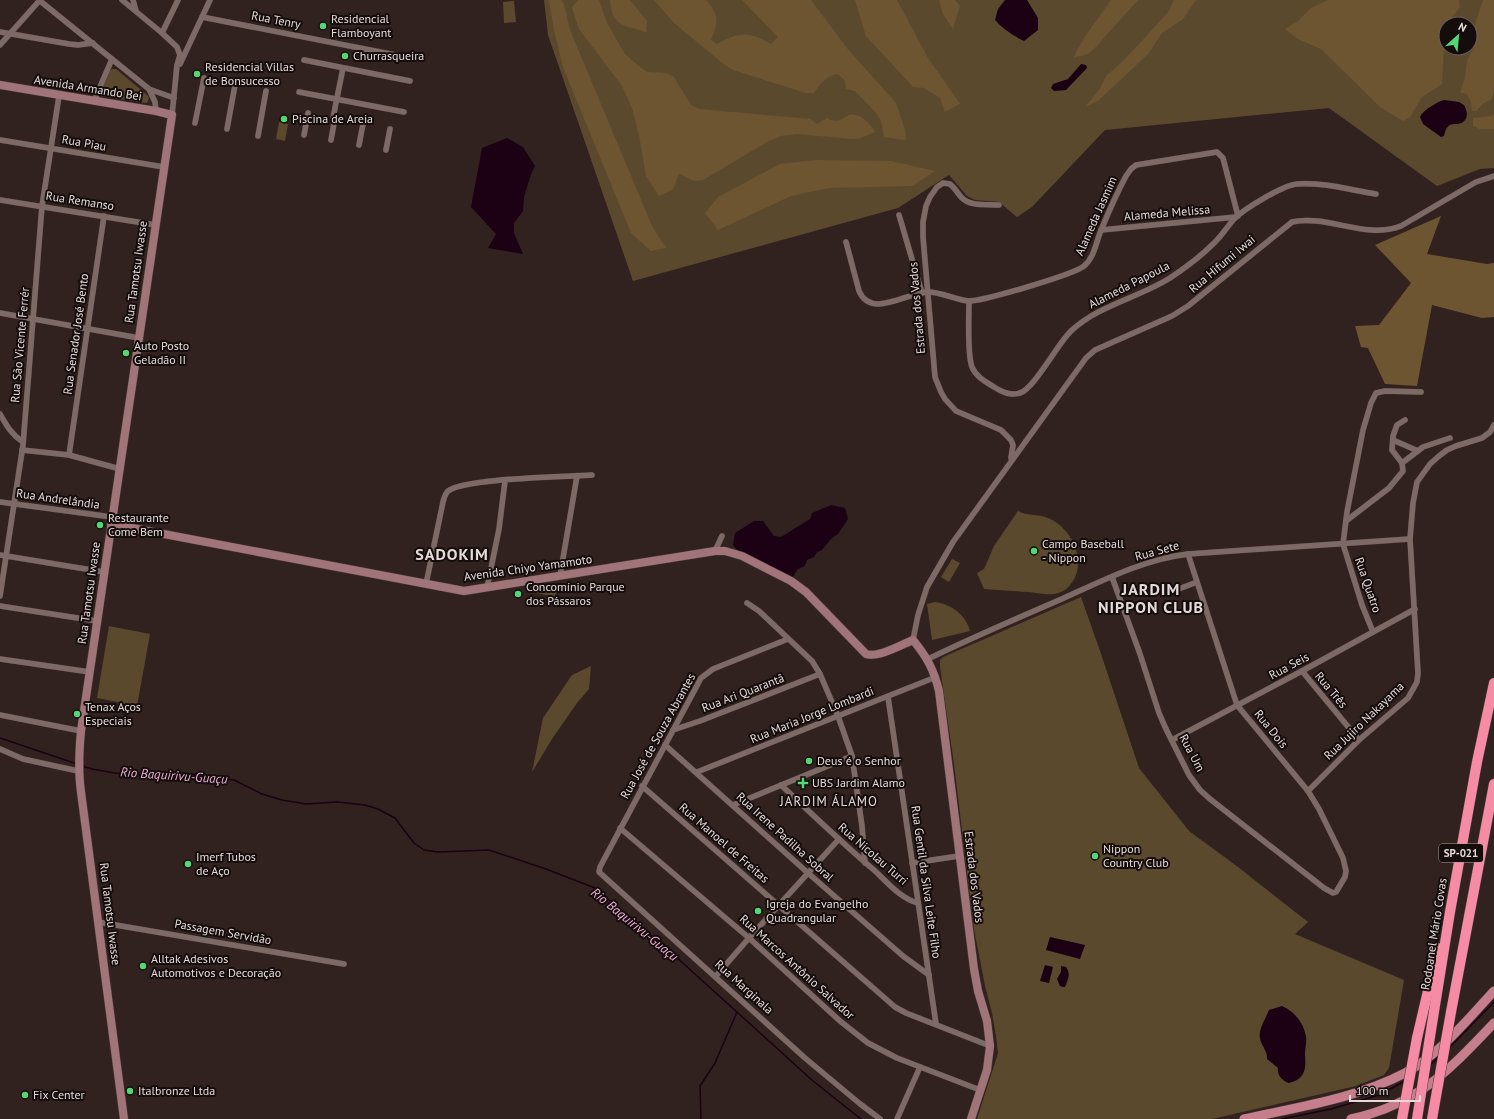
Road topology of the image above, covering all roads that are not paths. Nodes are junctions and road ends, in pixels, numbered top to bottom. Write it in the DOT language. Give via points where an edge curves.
graph roads {
  1 [pos="40,0"];
  2 [pos="122,0"];
  3 [pos="133,0"];
  4 [pos="178,0"];
  5 [pos="210,0"];
  6 [pos="136,11"];
  7 [pos="202,17"];
  8 [pos="0,32"];
  9 [pos="162,33"];
  10 [pos="10,34"];
  11 [pos="93,43"];
  12 [pos="0,46"];
  13 [pos="416,58"];
  14 [pos="112,59"];
  15 [pos="304,60"];
  16 [pos="343,68"];
  17 [pos="177,71"];
  18 [pos="204,78"];
  19 [pos="410,81"];
  20 [pos="0,85"];
  21 [pos="235,85"];
  22 [pos="149,89"];
  23 [pos="266,91"];
  24 [pos="299,92"];
  25 [pos="59,96"];
  26 [pos="174,98"];
  27 [pos="336,99"];
  28 [pos="94,101"];
  29 [pos="156,111"];
  30 [pos="404,112"];
  31 [pos="308,113"];
  32 [pos="172,115"];
  33 [pos="195,123"];
  34 [pos="363,124"];
  35 [pos="227,129"];
  36 [pos="390,129"];
  37 [pos="304,135"];
  38 [pos="258,136"];
  39 [pos="0,140"];
  40 [pos="331,140"];
  41 [pos="359,145"];
  42 [pos="51,148"];
  43 [pos="386,150"];
  44 [pos="164,167"];
  45 [pos="1494,176"];
  46 [pos="1376,194"];
  47 [pos="0,200"];
  48 [pos="999,205"];
  49 [pos="42,206"];
  50 [pos="899,215"];
  51 [pos="104,216"];
  52 [pos="1237,217"];
  53 [pos="156,225"];
  54 [pos="1101,230"];
  55 [pos="846,242"];
  56 [pos="924,292"];
  57 [pos="969,301"];
  58 [pos="0,314"];
  59 [pos="34,319"];
  60 [pos="87,329"];
  61 [pos="139,338"];
  62 [pos="1421,392"];
  63 [pos="0,414"];
  64 [pos="1405,420"];
  65 [pos="1494,425"];
  66 [pos="1450,438"];
  67 [pos="1393,440"];
  68 [pos="23,442"];
  69 [pos="22,450"];
  70 [pos="1418,451"];
  71 [pos="69,455"];
  72 [pos="1010,462"];
  73 [pos="1402,462"];
  74 [pos="120,469"];
  75 [pos="592,475"];
  76 [pos="577,476"];
  77 [pos="505,481"];
  78 [pos="0,502"];
  79 [pos="15,504"];
  80 [pos="112,521"];
  81 [pos="1346,521"];
  82 [pos="722,536"];
  83 [pos="1410,539"];
  84 [pos="1343,544"];
  85 [pos="715,551"];
  86 [pos="1188,554"];
  87 [pos="3,556"];
  88 [pos="104,572"];
  89 [pos="560,576"];
  90 [pos="1112,577"];
  91 [pos="1197,582"];
  92 [pos="426,584"];
  93 [pos="488,588"];
  94 [pos="1176,590"];
  95 [pos="0,596"];
  96 [pos="747,603"];
  97 [pos="0,606"];
  98 [pos="1415,609"];
  99 [pos="97,621"];
  100 [pos="1373,632"];
  101 [pos="788,639"];
  102 [pos="913,640"];
  103 [pos="0,659"];
  104 [pos="928,659"];
  105 [pos="1302,671"];
  106 [pos="90,672"];
  107 [pos="820,674"];
  108 [pos="936,677"];
  109 [pos="1494,683"];
  110 [pos="888,697"];
  111 [pos="1237,705"];
  112 [pos="0,715"];
  113 [pos="838,716"];
  114 [pos="673,730"];
  115 [pos="81,731"];
  116 [pos="1172,740"];
  117 [pos="1359,740"];
  118 [pos="665,745"];
  119 [pos="0,749"];
  120 [pos="852,756"];
  121 [pos="78,770"];
  122 [pos="697,772"];
  123 [pos="1494,784"];
  124 [pos="781,785"];
  125 [pos="642,786"];
  126 [pos="1308,791"];
  127 [pos="733,805"];
  128 [pos="620,828"];
  129 [pos="839,839"];
  130 [pos="959,856"];
  131 [pos="865,863"];
  132 [pos="912,863"];
  133 [pos="600,867"];
  134 [pos="808,873"];
  135 [pos="1324,888"];
  136 [pos="918,903"];
  137 [pos="778,906"];
  138 [pos="1450,912"];
  139 [pos="98,922"];
  140 [pos="749,938"];
  141 [pos="344,964"];
  142 [pos="716,976"];
  143 [pos="928,976"];
  144 [pos="1494,991"];
  145 [pos="1494,1023"];
  146 [pos="936,1024"];
  147 [pos="990,1046"];
  148 [pos="920,1067"];
  149 [pos="980,1090"];
  150 [pos="124,1119"];
  151 [pos="880,1119"];
  152 [pos="898,1119"];
  153 [pos="971,1119"];
  154 [pos="1244,1119"];
  155 [pos="1351,1119"];
  156 [pos="1402,1119"];
  157 [pos="1417,1119"];
  158 [pos="1432,1119"];
  1 -- 10 [label="street"];
  1 -- 11 [label="street"];
  2 -- 6 [label="street, Rua Tamotsu Iwasse"];
  3 -- 6 [label="street"];
  4 -- 9 [label="street"];
  5 -- 7 [label="street"];
  6 -- 9 [label="street, Rua Tamotsu Iwasse"];
  7 -- 13 [label="street, Rua Tenry"];
  7 -- 17 [label="street"];
  8 -- 10 [label="street"];
  9 -- 17 [label="street, Rua Tamotsu Iwasse" via="179,52"];
  10 -- 11 [label="street" via="78,45"];
  10 -- 12 [label="street"];
  11 -- 14 [label="street"];
  14 -- 22 [label="street"];
  14 -- 28 [label="street"];
  15 -- 16 [label="street"];
  16 -- 19 [label="street"];
  16 -- 27 [label="street"];
  17 -- 26 [label="street, Rua Tamotsu Iwasse"];
  18 -- 33 [label="street"];
  20 -- 25 [label="street, Avenida Armando Bei"];
  21 -- 35 [label="street"];
  22 -- 26 [label="street"];
  22 -- 29 [label="street"];
  23 -- 38 [label="street"];
  24 -- 27 [label="street"];
  25 -- 28 [label="street, Avenida Armando Bei"];
  25 -- 42 [label="street, Rua São Vicente Ferrér"];
  26 -- 32 [label="street, Rua Tamotsu Iwasse"];
  27 -- 30 [label="street"];
  27 -- 40 [label="street"];
  28 -- 29 [label="street, Avenida Armando Bei"];
  29 -- 32 [label="street, Avenida Armando Bei"];
  31 -- 37 [label="street"];
  32 -- 44 [label="street, Rua Tamotsu Iwasse"];
  34 -- 41 [label="street"];
  36 -- 43 [label="street"];
  39 -- 42 [label="street, Rua Piau"];
  42 -- 44 [label="street, Rua Piau"];
  42 -- 49 [label="street, Rua São Vicente Ferrér"];
  44 -- 53 [label="street, Rua Tamotsu Iwasse"];
  45 -- 72 [label="street, Rua Hifumi Iwai" via="1476,182 1392,230 1367,230 1314,220 1292,222 1188,306 1172,316 1095,350 1086,358"];
  46 -- 52 [label="street, Alameda Papoula" via="1314,184 1296,184 1272,194"];
  47 -- 49 [label="street, Rua Remanso"];
  48 -- 56 [label="street, Estrada dos Vados" via="967,202 947,182 937,187 926,206 923,222"];
  49 -- 51 [label="street, Rua Remanso"];
  49 -- 59 [label="street, Rua São Vicente Ferrér"];
  50 -- 56 [label="street"];
  51 -- 53 [label="street, Rua Remanso"];
  51 -- 60 [label="street, Rua Senador José Bento"];
  52 -- 54 [label="street, Alameda Melissa"];
  52 -- 54 [label="street, Alameda Jasmim" via="1223,158 1217,152 1131,169 1120,186"];
  52 -- 57 [label="street, Alameda Papoula" via="1193,262 1169,278 1082,321 1070,332 1032,384 1021,393 1004,393 979,377 972,366"];
  53 -- 61 [label="street, Rua Tamotsu Iwasse"];
  54 -- 57 [label="street, Alameda Jasmim" via="1092,256 1083,268 1018,289"];
  55 -- 56 [label="street" via="862,299 875,304"];
  56 -- 57 [label="street, Alameda Jasmim"];
  56 -- 72 [label="street, Estrada dos Vados" via="931,315 934,367 941,392 956,411 1006,434 1013,445"];
  58 -- 59 [label="street"];
  59 -- 60 [label="street"];
  59 -- 68 [label="street, Rua São Vicente Ferrér"];
  60 -- 61 [label="street"];
  60 -- 71 [label="street, Rua Senador José Bento"];
  61 -- 74 [label="street, Rua Tamotsu Iwasse"];
  62 -- 81 [label="street" via="1385,391 1373,398 1363,430"];
  63 -- 68 [label="street" via="7,428"];
  64 -- 67 [label="street" via="1397,424"];
  65 -- 83 [label="street, Rua Jujiro Nakayama" via="1482,438 1447,450 1430,464 1420,477 1415,488"];
  66 -- 70 [label="street"];
  67 -- 70 [label="street"];
  67 -- 73 [label="street" via="1392,450"];
  68 -- 69 [label="street, Rua São Vicente Ferrér"];
  69 -- 71 [label="street"];
  69 -- 79 [label="street, Rua São Vicente Ferrér"];
  70 -- 73 [label="street"];
  71 -- 74 [label="street"];
  72 -- 102 [label="street, Rua Hifumi Iwai" via="938,567 922,600"];
  73 -- 81 [label="street" via="1403,471 1390,488"];
  74 -- 80 [label="street, Rua Tamotsu Iwasse"];
  75 -- 76 [label="street"];
  76 -- 77 [label="street"];
  76 -- 89 [label="street"];
  77 -- 92 [label="street" via="460,486 446,492"];
  77 -- 93 [label="street"];
  78 -- 79 [label="street, Rua Andrelândia"];
  79 -- 80 [label="street, Rua Andrelândia"];
  79 -- 87 [label="street, Rua São Vicente Ferrér"];
  80 -- 88 [label="street, Rua Tamotsu Iwasse"];
  80 -- 92 [label="street, Avenida Chiyo Yamamoto"];
  81 -- 84 [label="street"];
  82 -- 85 [label="street"];
  83 -- 84 [label="street, Rua Sete"];
  83 -- 98 [label="street, Rua Jujiro Nakayama"];
  84 -- 86 [label="street, Rua Sete"];
  84 -- 100 [label="street, Rua Quatro"];
  85 -- 89 [label="street, Avenida Chiyo Yamamoto"];
  85 -- 102 [label="street, Avenida Chiyo Yamamoto" via="742,556 791,581 806,592 866,654 879,654"];
  86 -- 90 [label="street, Rua Sete" via="1152,562"];
  86 -- 91 [label="street, Rua Dois"];
  87 -- 88 [label="street"];
  87 -- 95 [label="street, Rua São Vicente Ferrér"];
  88 -- 99 [label="street, Rua Tamotsu Iwasse"];
  89 -- 93 [label="street, Avenida Chiyo Yamamoto"];
  90 -- 104 [label="street, Rua Sete"];
  90 -- 116 [label="street, Rua Um" via="1159,713"];
  91 -- 94 [label="street"];
  91 -- 111 [label="street, Rua Dois"];
  92 -- 93 [label="street, Avenida Chiyo Yamamoto" via="464,591"];
  96 -- 101 [label="street"];
  97 -- 99 [label="street"];
  98 -- 100 [label="street, Rua Seis"];
  98 -- 117 [label="street, Rua Jujiro Nakayama" via="1417,682 1408,698"];
  99 -- 106 [label="street, Rua Tamotsu Iwasse"];
  100 -- 105 [label="street, Rua Seis"];
  101 -- 107 [label="street" via="812,661"];
  101 -- 114 [label="street, Rua José de Souza Abrantes" via="707,672"];
  102 -- 104 [label="street, Estrada dos Vados"];
  103 -- 106 [label="street"];
  104 -- 108 [label="street, Estrada dos Vados"];
  105 -- 111 [label="street, Rua Seis"];
  105 -- 117 [label="street, Rua Três"];
  106 -- 115 [label="street, Rua Tamotsu Iwasse"];
  107 -- 113 [label="street"];
  107 -- 114 [label="street, Rua Ari Quarantã"];
  108 -- 110 [label="street, Rua Maria Jorge Lombardi"];
  108 -- 130 [label="street, Estrada dos Vados"];
  109 -- 138 [label="highway, Rodoanel Mário Covas / SP-021"];
  110 -- 113 [label="street, Rua Maria Jorge Lombardi"];
  110 -- 132 [label="street, Rua Gentil da Silva Leite Filho"];
  111 -- 116 [label="street, Rua Seis"];
  111 -- 126 [label="street, Rua Dois"];
  112 -- 115 [label="street"];
  113 -- 120 [label="street"];
  113 -- 122 [label="street, Rua Maria Jorge Lombardi"];
  114 -- 118 [label="street, Rua José de Souza Abrantes"];
  115 -- 121 [label="street, Rua Tamotsu Iwasse"];
  116 -- 135 [label="street, Rua Um" via="1189,775 1200,790"];
  117 -- 126 [label="street, Rua Jujiro Nakayama"];
  118 -- 122 [label="street, Rua Irene Padilha Sobral"];
  118 -- 125 [label="street, Rua José de Souza Abrantes"];
  119 -- 121 [label="street" via="23,759"];
  120 -- 124 [label="street"];
  120 -- 131 [label="street"];
  121 -- 139 [label="street, Rua Tamotsu Iwasse"];
  122 -- 127 [label="street, Rua Irene Padilha Sobral"];
  123 -- 158 [label="highway, SP-021, bridge"];
  124 -- 127 [label="street"];
  124 -- 129 [label="street, Rua Nicolau Turri"];
  125 -- 128 [label="street, Rua José de Souza Abrantes"];
  125 -- 137 [label="street, Rua Manoel de Freitas"];
  126 -- 135 [label="street, Rua Dois" via="1345,864 1345,877 1338,890 1333,893"];
  127 -- 134 [label="street, Rua Irene Padilha Sobral"];
  128 -- 133 [label="street, Rua José de Souza Abrantes"];
  128 -- 140 [label="street, Rua Marcos Antônio Salvador"];
  129 -- 131 [label="street, Rua Nicolau Turri"];
  129 -- 134 [label="street"];
  130 -- 132 [label="street"];
  130 -- 147 [label="street, Estrada dos Vados" via="974,969 987,1021"];
  131 -- 136 [label="street, Rua Nicolau Turri" via="900,893"];
  132 -- 136 [label="street, Rua Gentil da Silva Leite Filho"];
  133 -- 142 [label="street, Rua Marginala" via="600,874"];
  134 -- 137 [label="street"];
  134 -- 143 [label="street, Rua Irene Padilha Sobral"];
  136 -- 143 [label="street, Rua Gentil da Silva Leite Filho"];
  137 -- 140 [label="street"];
  137 -- 146 [label="street, Rua Manoel de Freitas" via="895,1007"];
  138 -- 156 [label="highway, bridge" via="1441,935 1417,1038"];
  138 -- 157 [label="highway, Rodoanel Mário Covas / SP-021, bridge"];
  139 -- 141 [label="street, Passagem Servidão"];
  139 -- 150 [label="street, Rua Tamotsu Iwasse"];
  140 -- 142 [label="street"];
  140 -- 148 [label="street, Rua Marcos Antônio Salvador" via="868,1043"];
  142 -- 151 [label="street, Rua Marginala" via="820,1071"];
  143 -- 146 [label="street, Rua Gentil da Silva Leite Filho"];
  144 -- 154 [label="main road" via="1443,1045 1405,1073 1351,1095"];
  145 -- 155 [label="main road" via="1455,1064 1427,1087 1387,1108"];
  146 -- 147 [label="street, Rua Manoel de Freitas"];
  147 -- 149 [label="street, Estrada dos Vados" via="987,1070"];
  148 -- 149 [label="street, Rua Marcos Antônio Salvador"];
  148 -- 152 [label="street"];
  149 -- 153 [label="street, Estrada dos Vados"];
}
